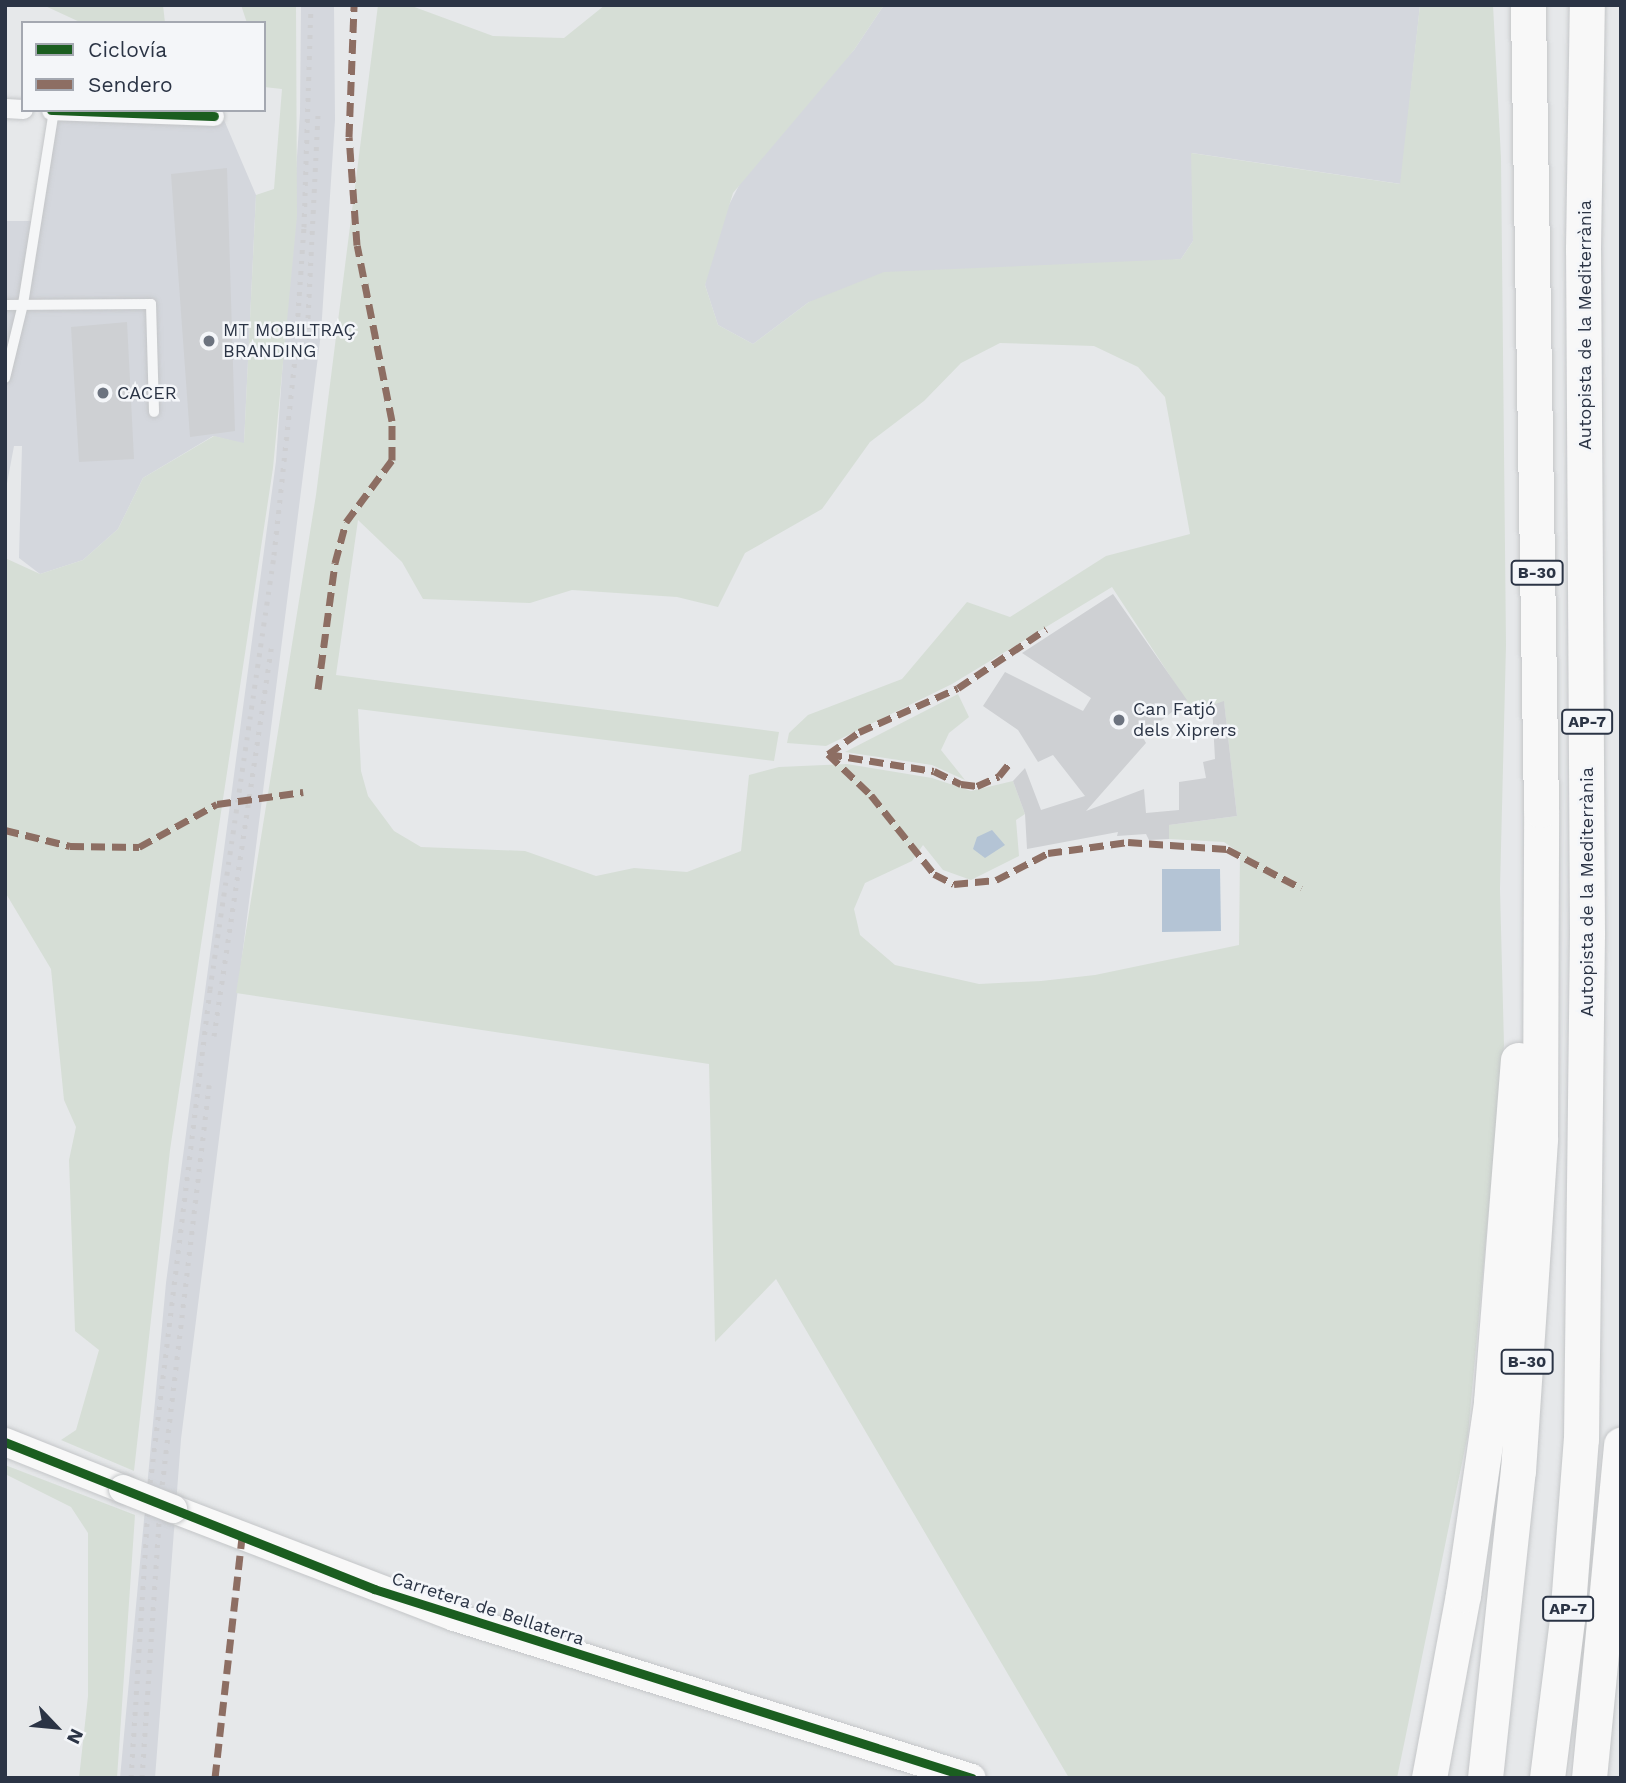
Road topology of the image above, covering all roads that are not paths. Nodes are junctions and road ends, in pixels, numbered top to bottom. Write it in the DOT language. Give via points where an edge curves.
graph roads {
  1 [pos="1514,5"];
  2 [pos="1528,5"];
  3 [pos="1587,5"];
  4 [pos="1528,92"];
  5 [pos="53,112"];
  6 [pos="107,112"];
  7 [pos="214,116"];
  8 [pos="23,304"];
  9 [pos="5,305"];
  10 [pos="5,378"];
  11 [pos="154,412"];
  12 [pos="1541,810"];
  13 [pos="1581,1440"];
  14 [pos="5,1442"];
  15 [pos="1621,1444"];
  16 [pos="1463,1595"];
  17 [pos="1447,1687"];
  18 [pos="972,1778"];
  19 [pos="1418,1778"];
  20 [pos="1429,1778"];
  21 [pos="1444,1778"];
  22 [pos="1485,1778"];
  23 [pos="1527,1778"];
  24 [pos="1547,1778"];
  25 [pos="1589,1778"];
  1 -- 4 [label="highway"];
  2 -- 4 [label="highway, B-30"];
  3 -- 13 [label="highway, Autopista de la Mediterrània / AP-7" via="1583,249 1587,960"];
  4 -- 12 [label="highway, B-30"];
  5 -- 8 [label="lane"];
  6 -- 7 [label="street"];
  8 -- 9 [label="lane"];
  8 -- 10 [label="lane"];
  8 -- 11 [label="lane" via="150,304"];
  12 -- 16 [label="highway" via="1524,961 1513,1159 1491,1402"];
  12 -- 22 [label="highway, B-30" via="1536,1238 1510,1568"];
  13 -- 23 [label="highway" via="1550,1598"];
  13 -- 24 [label="highway, Autopista de la Mediterrània / AP-7" via="1567,1619"];
  14 -- 18 [label="street, Carretera de Bellaterra, bridge" via="454,1617"];
  15 -- 25 [label="highway, AP-7"];
  16 -- 17 [label="highway"];
  16 -- 21 [label="highway" via="1458,1690"];
  17 -- 19 [label="highway"];
  17 -- 20 [label="highway"];
}
